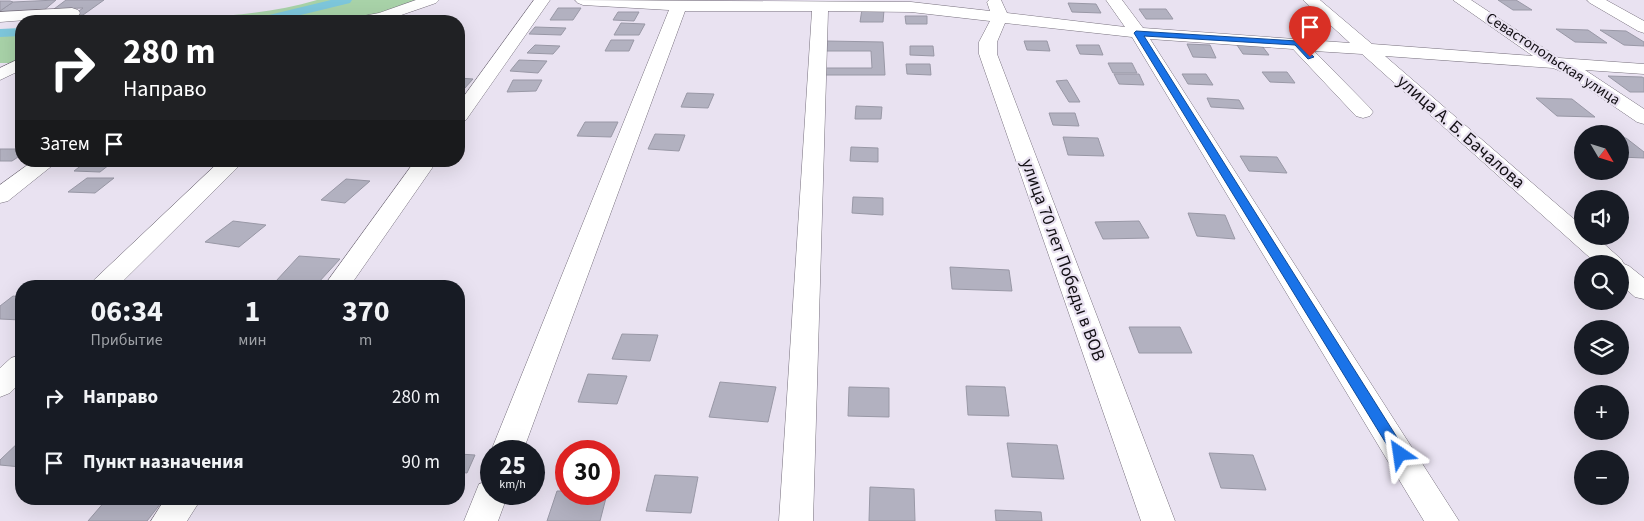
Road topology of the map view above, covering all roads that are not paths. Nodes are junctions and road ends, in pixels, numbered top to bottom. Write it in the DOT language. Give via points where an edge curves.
graph roads {
  1 [pos="62,0"];
  2 [pos="431,0"];
  3 [pos="542,0"];
  4 [pos="582,0"];
  5 [pos="1114,0"];
  6 [pos="1310,0"];
  7 [pos="1461,0"];
  8 [pos="1595,0"];
  9 [pos="680,3"];
  10 [pos="820,5"];
  11 [pos="997,8"];
  12 [pos="72,13"];
  13 [pos="43,14"];
  14 [pos="29,15"];
  15 [pos="391,15"];
  16 [pos="15,16"];
  17 [pos="0,17"];
  18 [pos="15,23"];
  19 [pos="0,24"];
  20 [pos="1644,28"];
  21 [pos="1138,33"];
  22 [pos="1297,43"];
  23 [pos="1364,48"];
  24 [pos="1554,62"];
  25 [pos="0,63"];
  26 [pos="15,63"];
  27 [pos="15,66"];
  28 [pos="1644,69"];
  29 [pos="0,75"];
  30 [pos="465,108"];
  31 [pos="1363,112"];
  32 [pos="1644,118"];
  33 [pos="39,167"];
  34 [pos="226,167"];
  35 [pos="422,167"];
  36 [pos="0,196"];
  37 [pos="1602,255"];
  38 [pos="1629,279"];
  39 [pos="109,280"];
  40 [pos="340,280"];
  41 [pos="1644,292"];
  42 [pos="15,372"];
  43 [pos="0,386"];
  44 [pos="512,440"];
  45 [pos="180,505"];
  46 [pos="487,505"];
  47 [pos="168,521"];
  48 [pos="481,521"];
  49 [pos="796,521"];
  50 [pos="1158,521"];
  51 [pos="1442,521"];
  1 -- 13 [label="street"];
  2 -- 15 [label="street"];
  3 -- 30 [label="street"];
  4 -- 9 [label="street"];
  5 -- 21 [label="street"];
  6 -- 23 [label="street, улица А. Б. Бачалова"];
  7 -- 24 [label="street, Севастопольская улица"];
  8 -- 20 [label="street"];
  9 -- 10 [label="street"];
  9 -- 44 [label="street"];
  10 -- 11 [label="street"];
  10 -- 49 [label="street"];
  11 -- 21 [label="street"];
  11 -- 50 [label="street, улица 70 лет Победы в ВОВ" via="988,54"];
  12 -- 13 [label="street"];
  13 -- 14 [label="street"];
  16 -- 17 [label="street"];
  18 -- 19 [label="street"];
  21 -- 22 [label="street"];
  21 -- 51 [label="street"];
  22 -- 23 [label="street"];
  22 -- 31 [label="street"];
  23 -- 24 [label="street"];
  23 -- 37 [label="street, улица А. Б. Бачалова"];
  24 -- 28 [label="street"];
  24 -- 32 [label="street, Севастопольская улица" via="1571,69"];
  25 -- 26 [label="street"];
  27 -- 29 [label="street"];
  33 -- 36 [label="street"];
  34 -- 39 [label="street"];
  35 -- 40 [label="street"];
  38 -- 41 [label="street"];
  42 -- 43 [label="street"];
  45 -- 47 [label="street"];
  46 -- 48 [label="street"];
}
